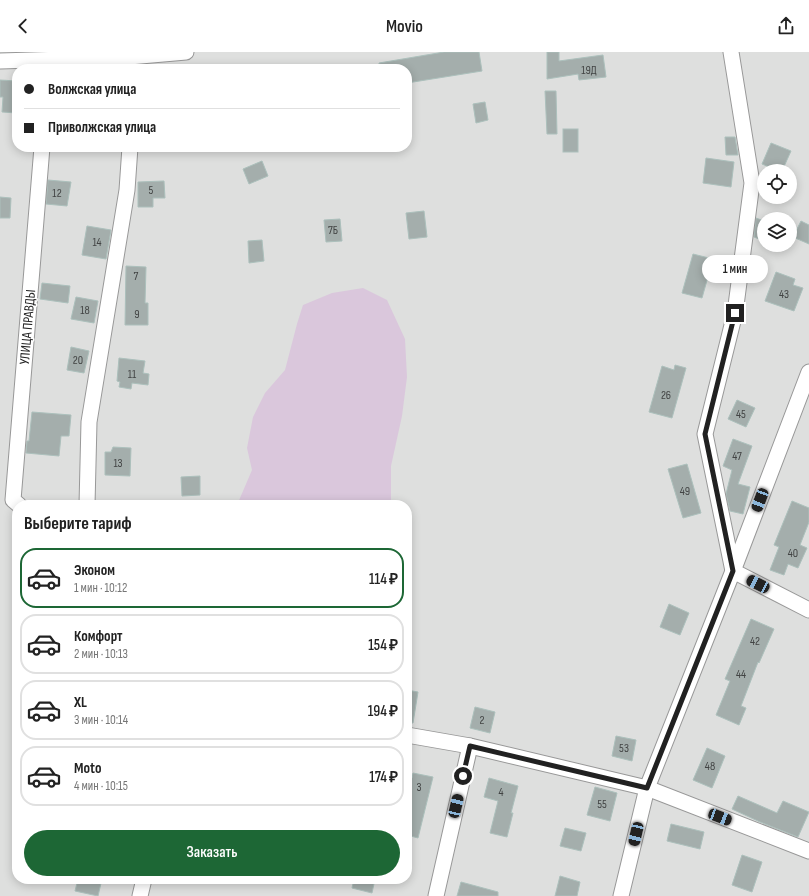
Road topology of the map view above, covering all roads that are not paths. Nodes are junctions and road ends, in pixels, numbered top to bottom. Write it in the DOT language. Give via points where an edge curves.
graph roads {
  1 [pos="186,52"];
  2 [pos="731,52"];
  3 [pos="49,60"];
  4 [pos="0,61"];
  5 [pos="129,63"];
  6 [pos="42,152"];
  7 [pos="130,152"];
  8 [pos="809,372"];
  9 [pos="13,500"];
  10 [pos="87,500"];
  11 [pos="733,571"];
  12 [pos="809,610"];
  13 [pos="412,736"];
  14 [pos="470,746"];
  15 [pos="647,788"];
  16 [pos="809,851"];
  17 [pos="143,884"];
  18 [pos="140,896"];
  19 [pos="436,896"];
  20 [pos="622,896"];
  1 -- 5 [label="street"];
  2 -- 11 [label="street" via="752,183 735,313 705,434"];
  3 -- 4 [label="street"];
  3 -- 5 [label="street"];
  6 -- 9 [label="street, УЛИЦА ПРАВДЫ"];
  7 -- 10 [label="street" via="127,190 89,422"];
  8 -- 11 [label="street"];
  11 -- 12 [label="street"];
  11 -- 15 [label="street"];
  13 -- 14 [label="street"];
  14 -- 15 [label="street"];
  14 -- 19 [label="street"];
  15 -- 16 [label="street"];
  15 -- 20 [label="street"];
  17 -- 18 [label="street"];
}
